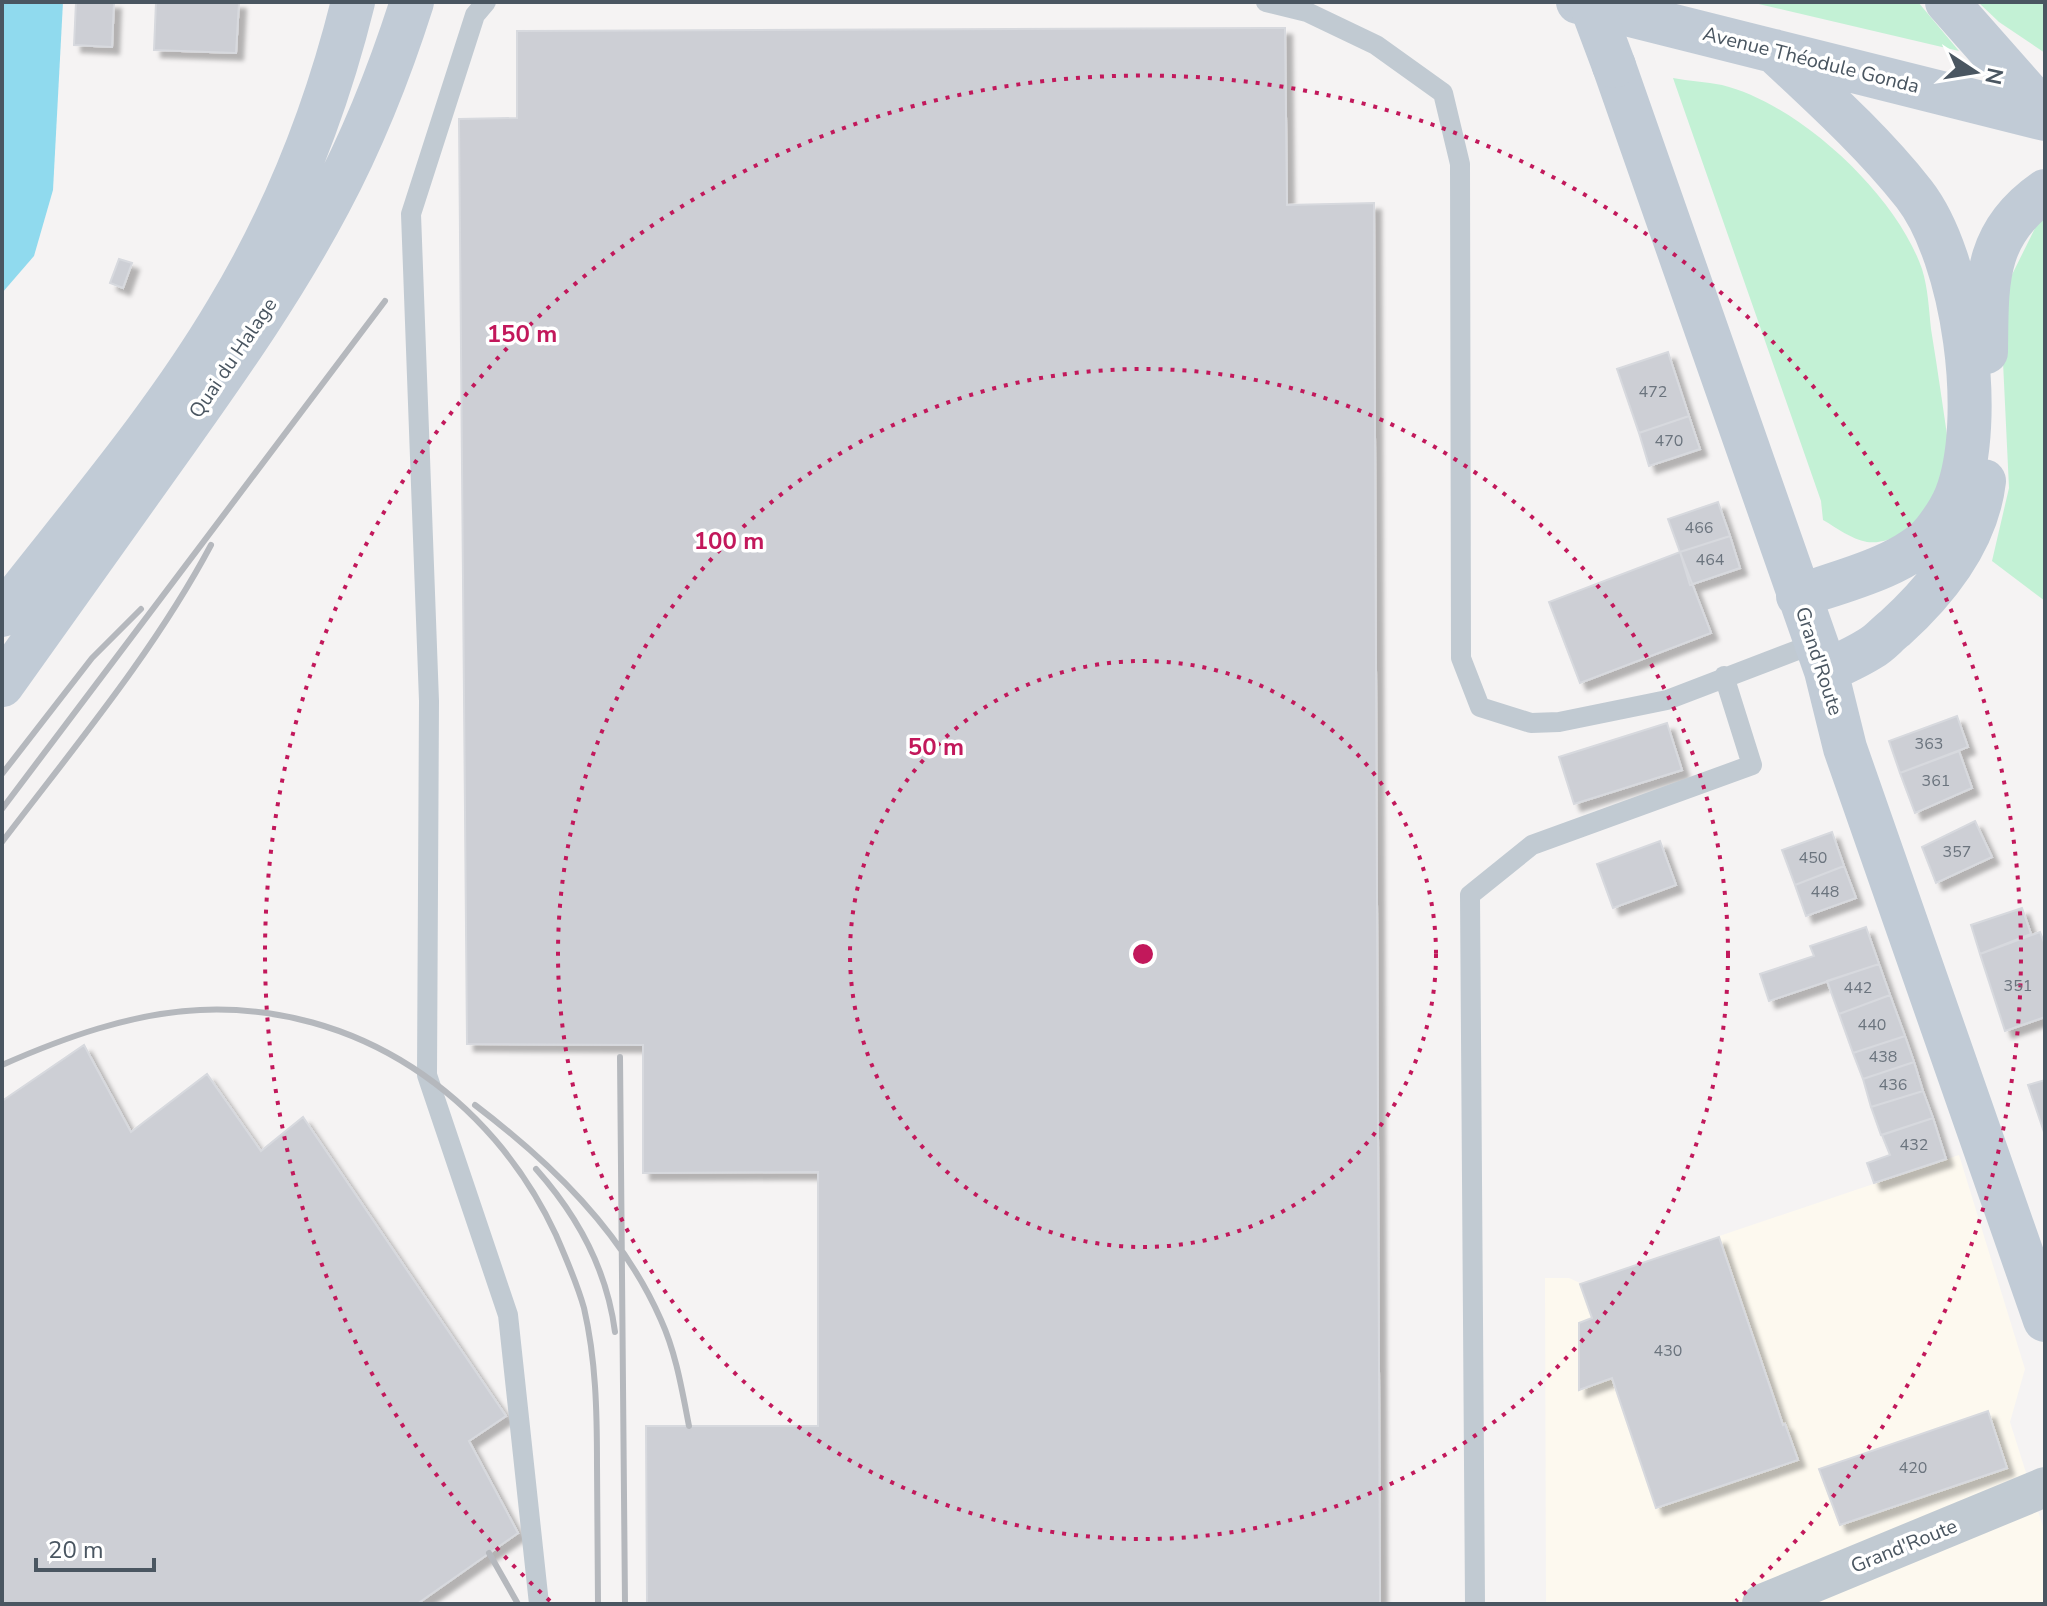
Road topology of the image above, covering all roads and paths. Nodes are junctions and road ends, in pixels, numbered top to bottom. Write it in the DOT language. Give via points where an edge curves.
graph roads {
  1 [pos="353,2"];
  2 [pos="412,2"];
  3 [pos="486,2"];
  4 [pos="1266,2"];
  5 [pos="1578,2"];
  6 [pos="1590,2"];
  7 [pos="1947,2"];
  8 [pos="1774,51"];
  9 [pos="2045,113"];
  10 [pos="2045,119"];
  11 [pos="2045,191"];
  12 [pos="1798,596"];
  13 [pos="2,615"];
  14 [pos="1821,657"];
  15 [pos="1724,676"];
  16 [pos="2,685"];
  17 [pos="2045,1320"];
  18 [pos="2045,1487"];
  19 [pos="1772,1602"];
  20 [pos="539,1604"];
  21 [pos="1475,1604"];
  1 -- 13 [label="main road" via="316,128 264,246 226,313 139,438"];
  2 -- 16 [label="main road, Quai du Halage" via="369,121 280,289"];
  3 -- 20 [label="lane" via="475,15 411,214 429,701 427,1075 508,1315"];
  4 -- 15 [label="lane" via="1307,12 1376,45 1443,93 1460,164 1461,658 1480,707 1531,723 1559,722 1667,700"];
  5 -- 8 [label="main road, Avenue Théodule Gonda"];
  6 -- 12 [label="main road, Grand'Route, bridge"];
  7 -- 9 [label="main road"];
  8 -- 10 [label="main road, Avenue Théodule Gonda"];
  8 -- 12 [label="main road" via="1915,195 1943,246 1968,371 1968,447 1956,497 1933,534 1901,558"];
  11 -- 14 [label="main road" via="2021,208 1998,241 1987,292 1988,439 1982,496 1963,546 1918,607 1873,647"];
  12 -- 14 [label="main road, Grand'Route"];
  14 -- 15 [label="lane"];
  14 -- 17 [label="main road, Grand'Route" via="1845,748"];
  15 -- 21 [label="lane" via="1752,765 1532,845 1470,895"];
  18 -- 19 [label="street, Grand'Route"];
}
